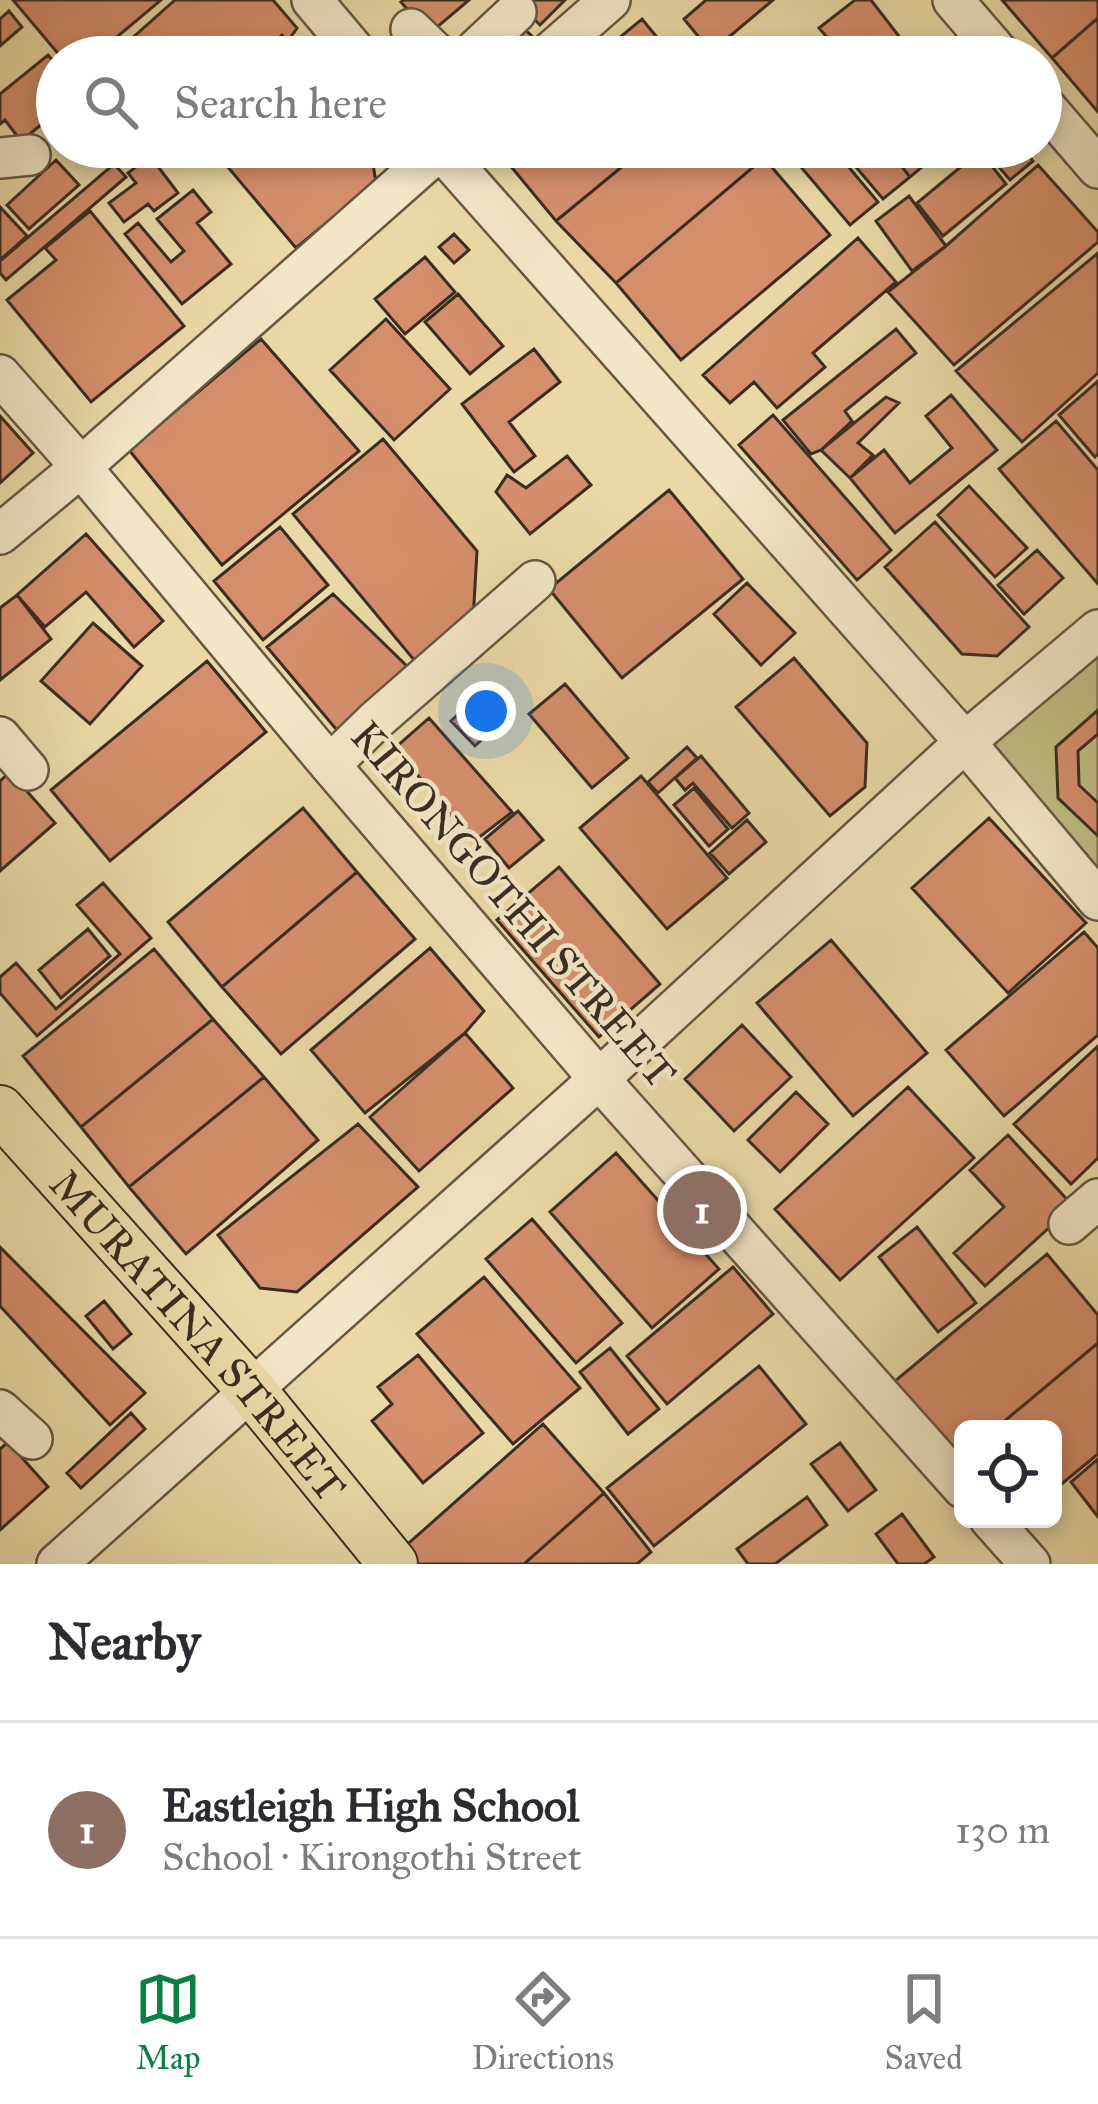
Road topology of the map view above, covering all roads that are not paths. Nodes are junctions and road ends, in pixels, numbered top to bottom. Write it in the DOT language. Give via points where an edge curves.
graph roads {
  1 [pos="311,0"];
  2 [pos="610,0"];
  3 [pos="953,0"];
  4 [pos="516,12"];
  5 [pos="411,29"];
  6 [pos="342,36"];
  7 [pos="418,36"];
  8 [pos="490,36"];
  9 [pos="569,36"];
  10 [pos="984,36"];
  11 [pos="1062,127"];
  12 [pos="417,168"];
  13 [pos="458,168"];
  14 [pos="1098,168"];
  15 [pos="0,375"];
  16 [pos="81,466"];
  17 [pos="0,534"];
  18 [pos="535,581"];
  19 [pos="1098,630"];
  20 [pos="0,737"];
  21 [pos="965,742"];
  22 [pos="329,765"];
  23 [pos="28,770"];
  24 [pos="1098,900"];
  25 [pos="599,1079"];
  26 [pos="0,1109"];
  27 [pos="252,1391"];
  28 [pos="0,1410"];
  29 [pos="32,1438"];
  30 [pos="954,1478"];
  31 [pos="998,1528"];
  32 [pos="58,1564"];
  33 [pos="393,1564"];
  34 [pos="1030,1564"];
  1 -- 6 [label="street"];
  2 -- 9 [label="street"];
  3 -- 10 [label="street"];
  4 -- 8 [label="street"];
  5 -- 7 [label="street"];
  11 -- 14 [label="street"];
  12 -- 16 [label="street"];
  13 -- 21 [label="street"];
  15 -- 16 [label="street, KIRONGOTHI STREET"];
  16 -- 17 [label="street"];
  16 -- 22 [label="street, KIRONGOTHI STREET"];
  18 -- 22 [label="street"];
  19 -- 21 [label="street"];
  20 -- 23 [label="street"];
  21 -- 24 [label="street"];
  21 -- 25 [label="street"];
  22 -- 25 [label="street, KIRONGOTHI STREET"];
  25 -- 27 [label="street"];
  25 -- 30 [label="street, KIRONGOTHI STREET"];
  26 -- 27 [label="main road, MURATINA STREET"];
  27 -- 32 [label="street"];
  27 -- 33 [label="main road, MURATINA STREET"];
  28 -- 29 [label="street"];
  31 -- 34 [label="street"];
}
